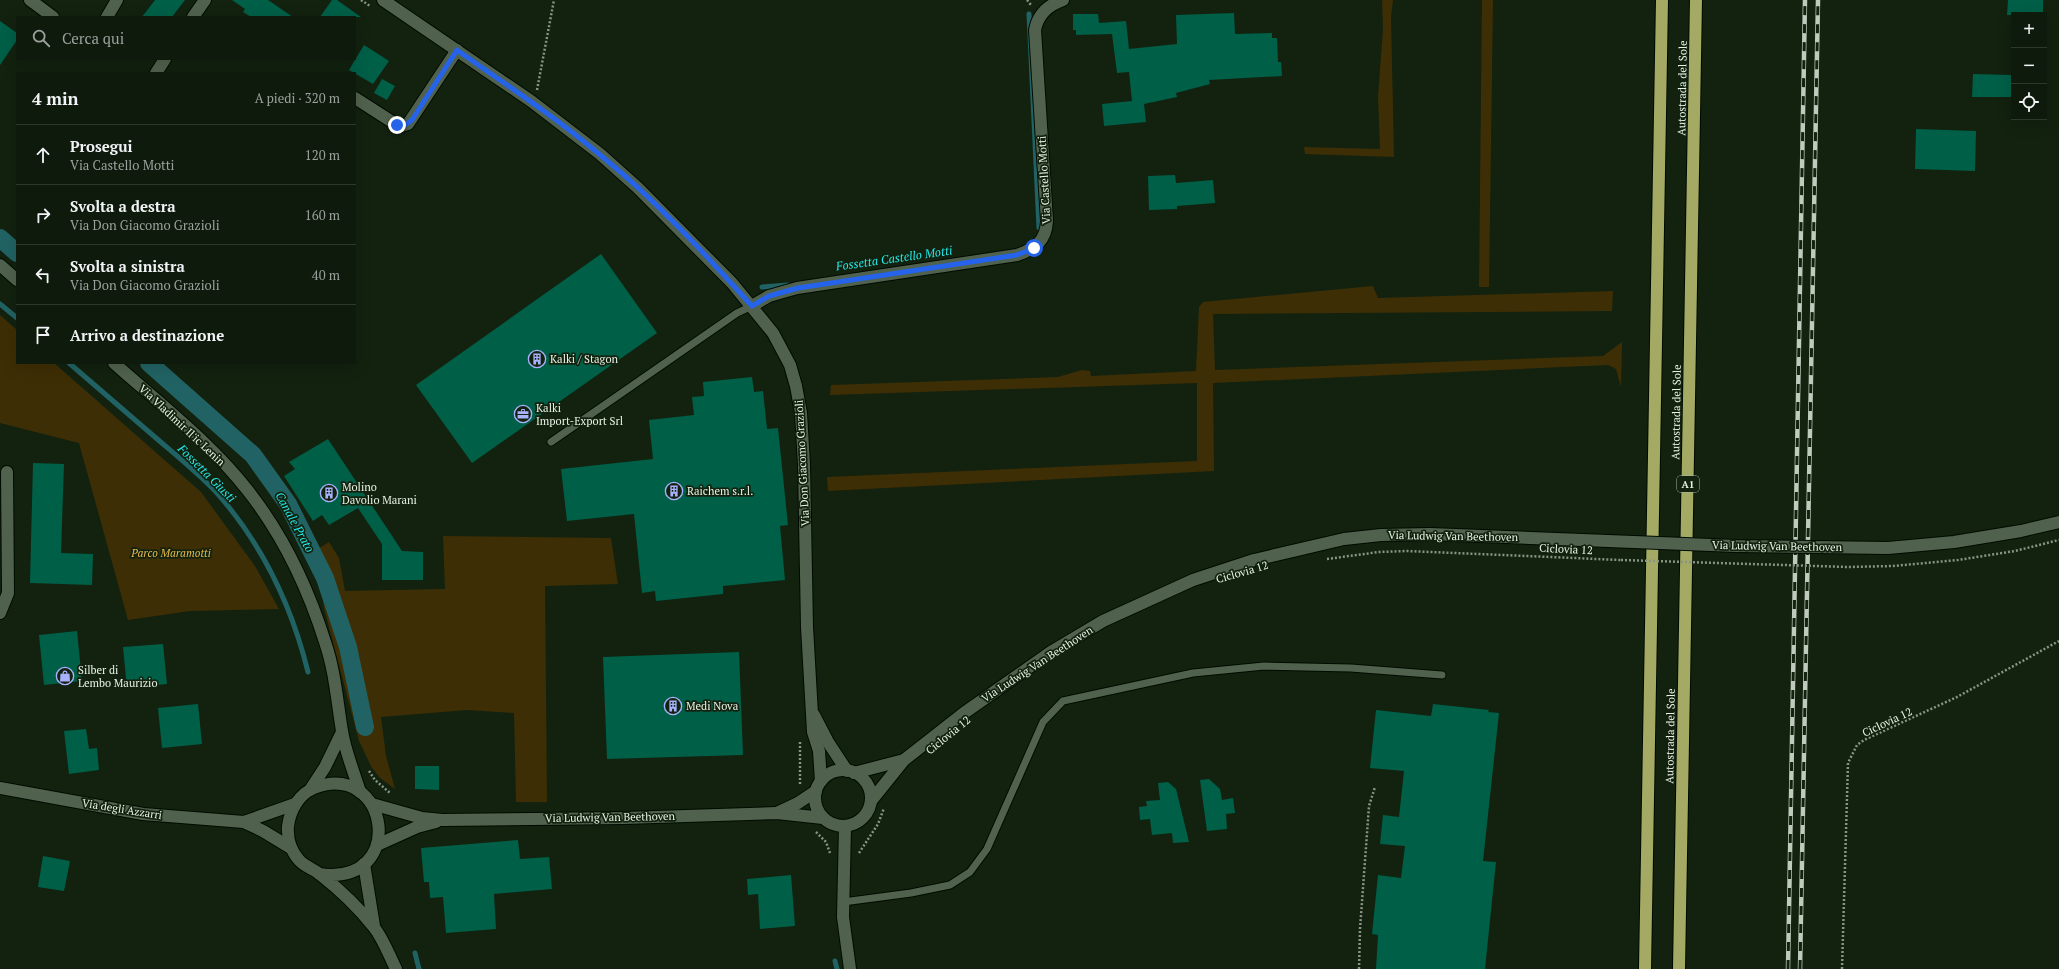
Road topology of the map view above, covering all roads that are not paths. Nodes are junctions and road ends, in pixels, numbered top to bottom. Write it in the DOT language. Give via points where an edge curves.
graph roads {
  1 [pos="30,0"];
  2 [pos="117,0"];
  3 [pos="205,0"];
  4 [pos="383,0"];
  5 [pos="1063,0"];
  6 [pos="1662,0"];
  7 [pos="1696,0"];
  8 [pos="52,16"];
  9 [pos="108,16"];
  10 [pos="194,16"];
  11 [pos="457,50"];
  12 [pos="165,60"];
  13 [pos="157,72"];
  14 [pos="356,99"];
  15 [pos="0,265"];
  16 [pos="16,278"];
  17 [pos="752,306"];
  18 [pos="115,364"];
  19 [pos="551,442"];
  20 [pos="7,472"];
  21 [pos="2059,522"];
  22 [pos="0,613"];
  23 [pos="1442,675"];
  24 [pos="813,713"];
  25 [pos="342,732"];
  26 [pos="904,760"];
  27 [pos="851,772"];
  28 [pos="818,786"];
  29 [pos="0,788"];
  30 [pos="310,790"];
  31 [pos="360,792"];
  32 [pos="871,800"];
  33 [pos="295,804"];
  34 [pos="372,804"];
  35 [pos="777,813"];
  36 [pos="823,818"];
  37 [pos="442,820"];
  38 [pos="244,822"];
  39 [pos="845,826"];
  40 [pos="377,845"];
  41 [pos="291,848"];
  42 [pos="364,864"];
  43 [pos="319,874"];
  44 [pos="843,902"];
  45 [pos="374,927"];
  46 [pos="396,969"];
  47 [pos="850,969"];
  48 [pos="1645,969"];
  49 [pos="1679,969"];
  1 -- 8 [label="street"];
  2 -- 9 [label="street"];
  3 -- 10 [label="street"];
  4 -- 11 [label="street, Via Don Giacomo Grazioli"];
  5 -- 17 [label="street, Via Castello Motti" via="1041,14 1035,30 1047,221 1045,236 1039,244 1017,255 798,288 769,296"];
  6 -- 48 [label="highway, Autostrada del Sole"];
  7 -- 49 [label="highway, Autostrada del Sole / A1"];
  11 -- 14 [label="street" via="408,124 397,125"];
  11 -- 17 [label="street, Via Don Giacomo Grazioli" via="535,104 600,154 638,188"];
  12 -- 13 [label="street"];
  15 -- 16 [label="street"];
  17 -- 19 [label="lane" via="737,313"];
  17 -- 24 [label="street, Via Don Giacomo Grazioli" via="774,333 783,350 790,365 798,400 804,465 807,627"];
  18 -- 25 [label="street, Via Vladimir Il'ic Lenin" via="194,433 232,472 264,511 300,574 326,643"];
  20 -- 22 [label="street" via="8,593"];
  21 -- 26 [label="street, Via Ludwig Van Beethoven, bridge" via="1954,542 1888,548 1736,546 1430,534 1380,535 1319,544 1254,560 1193,580 1104,621 1051,652 964,713"];
  23 -- 44 [label="lane" via="1351,668 1264,666 1193,673 1063,701 1043,722 988,849 970,872 950,885 911,894"];
  24 -- 27 [label="street, Via Don Giacomo Grazioli" via="828,742"];
  24 -- 28 [label="street, Via Don Giacomo Grazioli" via="813,732 819,751"];
  25 -- 30 [label="street, Via Vladimir Il'ic Lenin" via="325,767"];
  25 -- 31 [label="street, Via Vladimir Il'ic Lenin"];
  26 -- 27 [label="street, Via Ludwig Van Beethoven"];
  26 -- 32 [label="street, Via Ludwig Van Beethoven"];
  27 -- 28 [label="street, Via Ludwig Van Beethoven" via="836,771"];
  27 -- 32 [label="street" via="867,784"];
  28 -- 35 [label="street, Via Ludwig Van Beethoven" via="798,803"];
  28 -- 36 [label="street" via="816,806"];
  29 -- 38 [label="street, Via degli Azzarri" via="143,814"];
  30 -- 31 [label="street, Via Vladimir Il'ic Lenin" via="322,785 335,784 348,786"];
  30 -- 33 [label="street, Via Vladimir Il'ic Lenin"];
  31 -- 34 [label="street, Via Vladimir Il'ic Lenin"];
  32 -- 39 [label="street, Via Ludwig Van Beethoven" via="863,818 855,824"];
  33 -- 38 [label="street, Via degli Azzarri"];
  33 -- 41 [label="street, Via Vladimir Il'ic Lenin" via="289,818"];
  34 -- 37 [label="street, Via Ludwig Van Beethoven" via="422,818"];
  34 -- 40 [label="street, Via Vladimir Il'ic Lenin" via="378,817 380,831"];
  35 -- 36 [label="street, Via Ludwig Van Beethoven"];
  35 -- 37 [label="street, Via Ludwig Van Beethoven"];
  36 -- 39 [label="street, Via Ludwig Van Beethoven" via="833,825"];
  37 -- 40 [label="street, Via Ludwig Van Beethoven" via="417,827"];
  38 -- 41 [label="street, Via degli Azzarri" via="263,830"];
  39 -- 44 [label="street"];
  40 -- 42 [label="street, Via Vladimir Il'ic Lenin" via="372,856"];
  41 -- 43 [label="street, Via Vladimir Il'ic Lenin" via="298,859"];
  42 -- 43 [label="street, Via Vladimir Il'ic Lenin" via="346,874"];
  42 -- 45 [label="street, Via Vladimir Il'ic Lenin"];
  43 -- 45 [label="street, Via Vladimir Il'ic Lenin" via="350,900"];
  44 -- 47 [label="street" via="842,917"];
  45 -- 46 [label="street, Via Vladimir Il'ic Lenin"];
}
